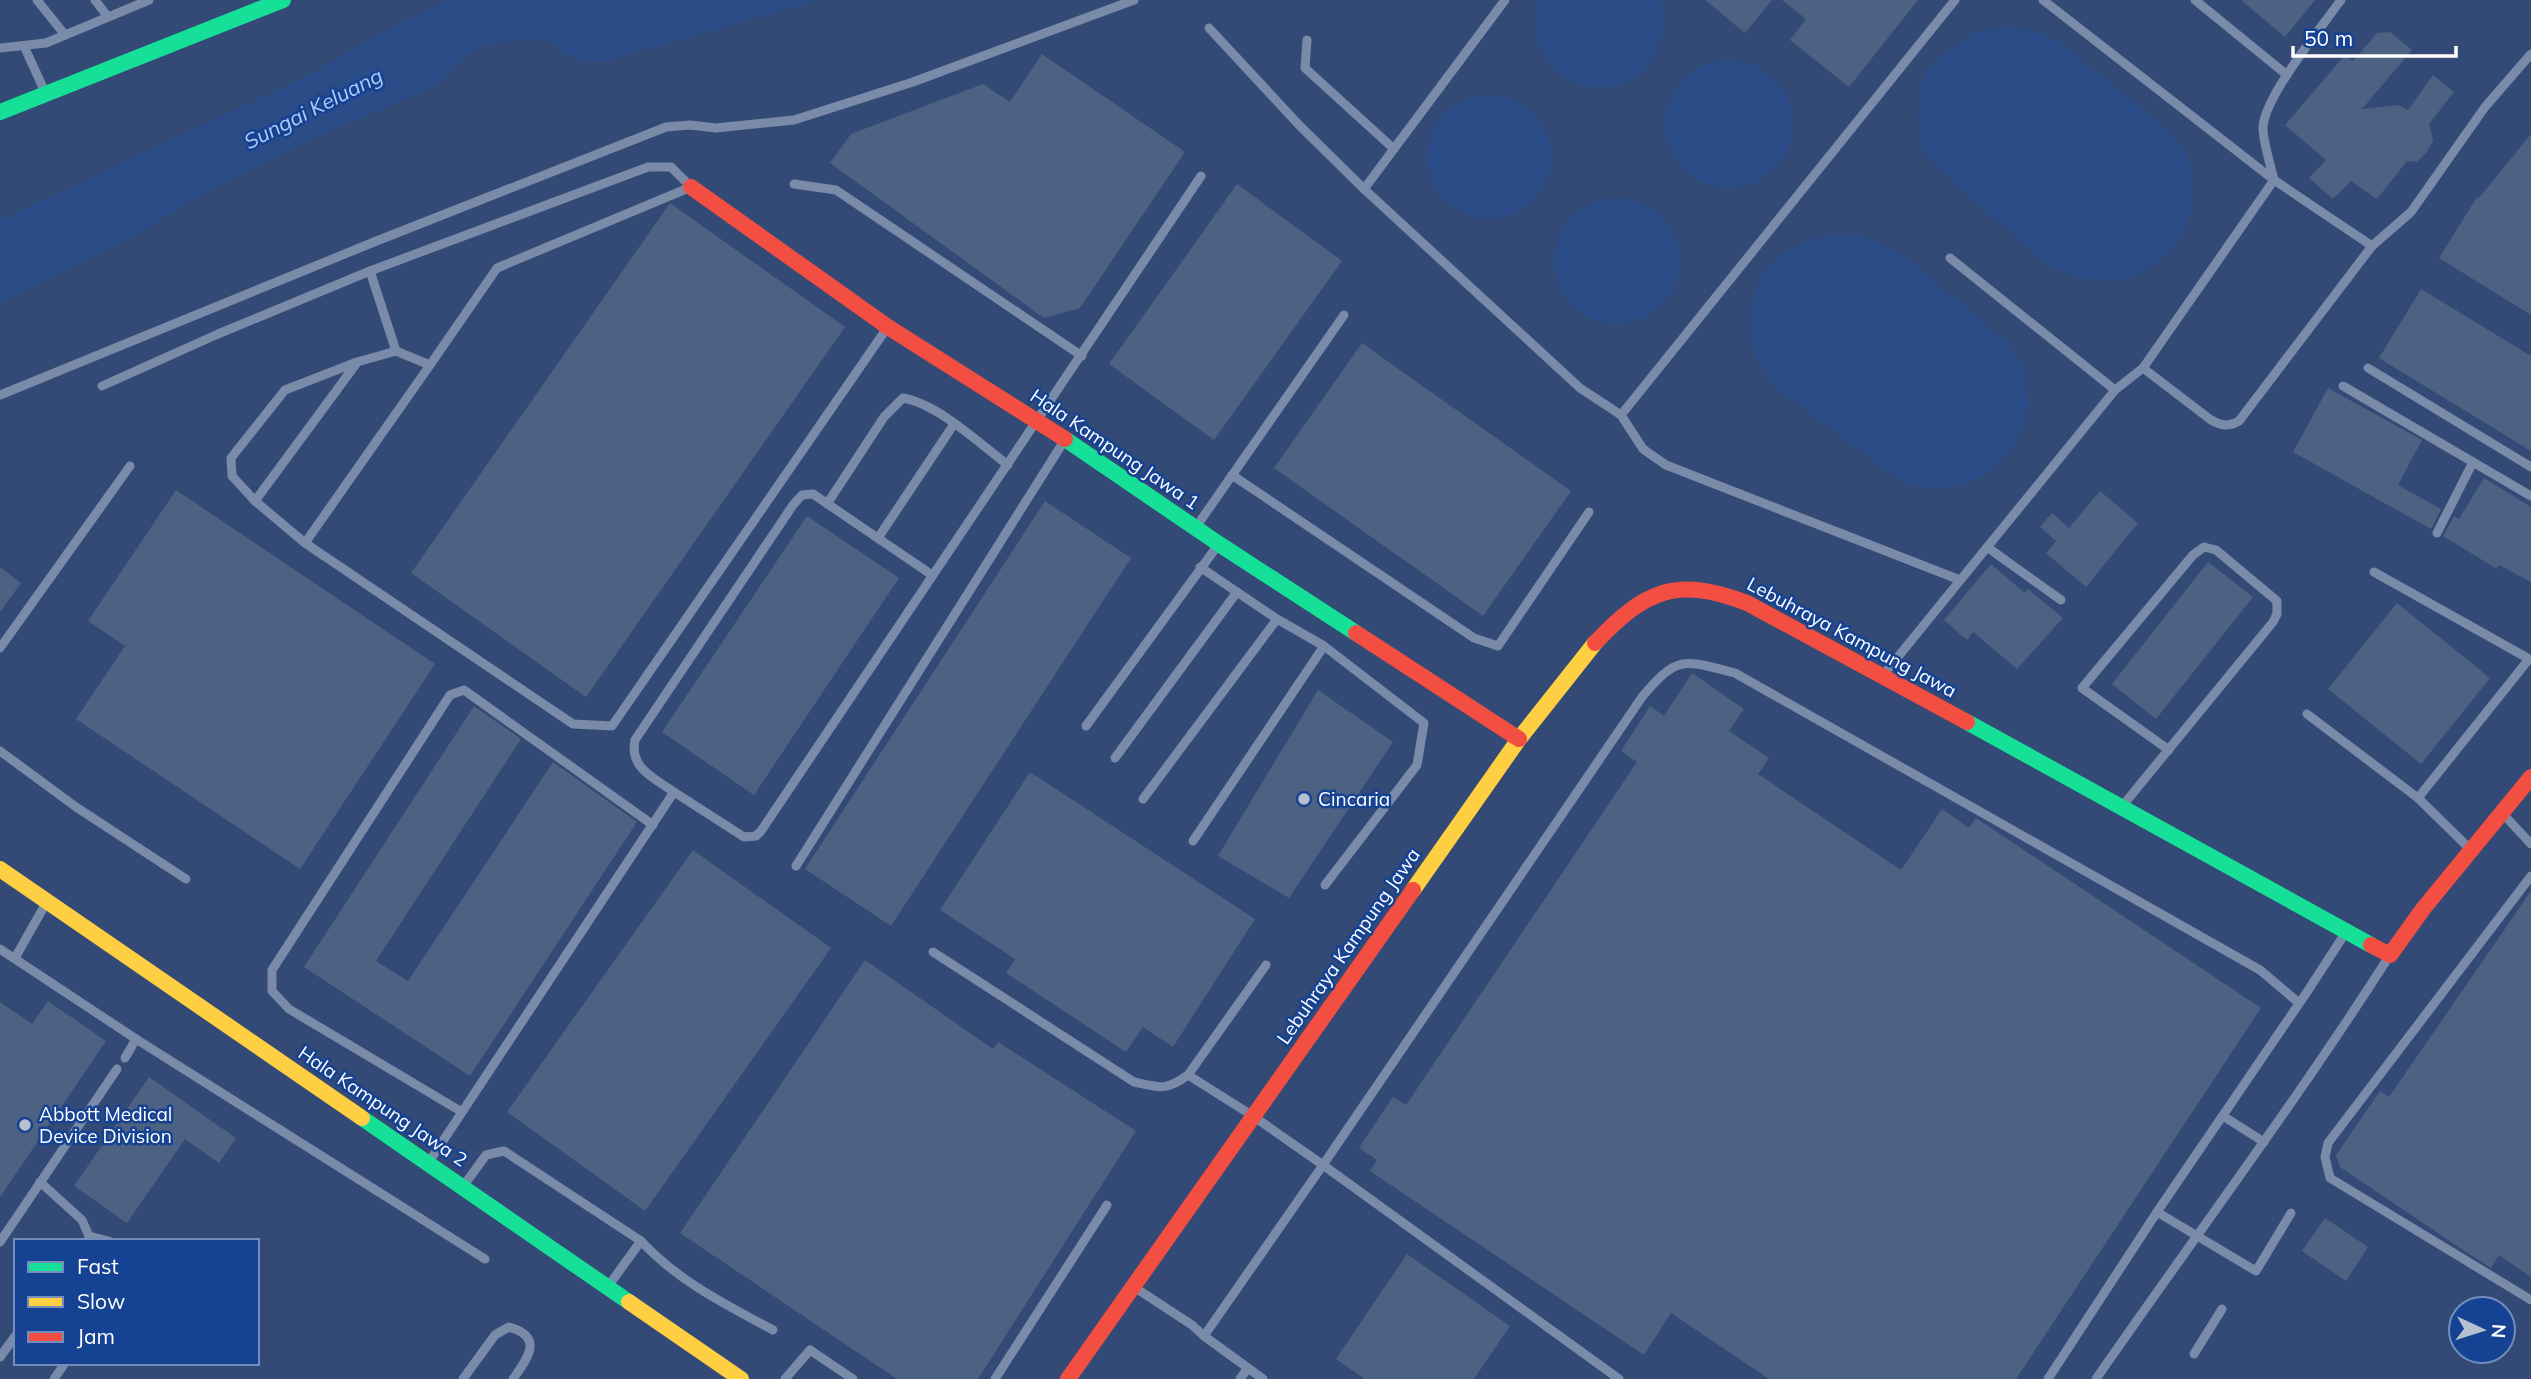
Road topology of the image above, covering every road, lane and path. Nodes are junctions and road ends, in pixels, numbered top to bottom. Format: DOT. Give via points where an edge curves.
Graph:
graph roads {
  1 [pos="37,0"];
  2 [pos="95,0"];
  3 [pos="149,0"];
  4 [pos="283,0"];
  5 [pos="1134,0"];
  6 [pos="1505,0"];
  7 [pos="1955,0"];
  8 [pos="2043,0"];
  9 [pos="2195,0"];
  10 [pos="2341,0"];
  11 [pos="108,17"];
  12 [pos="1209,28"];
  13 [pos="65,35"];
  14 [pos="1307,40"];
  15 [pos="24,46"];
  16 [pos="0,48"];
  17 [pos="2531,54"];
  18 [pos="2287,75"];
  19 [pos="46,94"];
  20 [pos="0,112"];
  21 [pos="1394,149"];
  22 [pos="1201,176"];
  23 [pos="2274,180"];
  24 [pos="794,184"];
  25 [pos="691,187"];
  26 [pos="1364,189"];
  27 [pos="2372,246"];
  28 [pos="1950,258"];
  29 [pos="370,271"];
  30 [pos="1344,315"];
  31 [pos="888,327"];
  32 [pos="396,351"];
  33 [pos="1082,356"];
  34 [pos="357,362"];
  35 [pos="430,365"];
  36 [pos="2143,368"];
  37 [pos="2368,368"];
  38 [pos="102,386"];
  39 [pos="2343,386"];
  40 [pos="2115,390"];
  41 [pos="0,395"];
  42 [pos="1621,415"];
  43 [pos="1038,421"];
  44 [pos="954,425"];
  45 [pos="1065,439"];
  46 [pos="2473,461"];
  47 [pos="1008,465"];
  48 [pos="130,466"];
  49 [pos="2531,467"];
  50 [pos="1232,475"];
  51 [pos="2531,496"];
  52 [pos="255,501"];
  53 [pos="827,504"];
  54 [pos="1589,512"];
  55 [pos="1195,528"];
  56 [pos="2437,533"];
  57 [pos="878,538"];
  58 [pos="305,543"];
  59 [pos="1219,544"];
  60 [pos="1987,547"];
  61 [pos="1200,567"];
  62 [pos="2374,572"];
  63 [pos="932,575"];
  64 [pos="1960,580"];
  65 [pos="1237,592"];
  66 [pos="2061,600"];
  67 [pos="1277,619"];
  68 [pos="1324,646"];
  69 [pos="0,648"];
  70 [pos="2530,659"];
  71 [pos="1882,676"];
  72 [pos="2307,714"];
  73 [pos="1086,726"];
  74 [pos="1519,739"];
  75 [pos="2169,750"];
  76 [pos="0,751"];
  77 [pos="1115,758"];
  78 [pos="2531,777"];
  79 [pos="674,792"];
  80 [pos="2418,798"];
  81 [pos="1143,799"];
  82 [pos="2123,806"];
  83 [pos="2503,814"];
  84 [pos="653,825"];
  85 [pos="1193,841"];
  86 [pos="2531,844"];
  87 [pos="2471,850"];
  88 [pos="796,866"];
  89 [pos="0,869"];
  90 [pos="2531,876"];
  91 [pos="186,879"];
  92 [pos="1325,884"];
  93 [pos="47,902"];
  94 [pos="2346,931"];
  95 [pos="0,949"];
  96 [pos="933,952"];
  97 [pos="2390,955"];
  98 [pos="15,958"];
  99 [pos="1266,965"];
  100 [pos="2300,1003"];
  101 [pos="135,1039"];
  102 [pos="125,1058"];
  103 [pos="117,1069"];
  104 [pos="1188,1075"];
  105 [pos="462,1112"];
  106 [pos="1253,1116"];
  107 [pos="2223,1116"];
  108 [pos="2264,1142"];
  109 [pos="429,1162"];
  110 [pos="1323,1165"];
  111 [pos="40,1182"];
  112 [pos="463,1186"];
  113 [pos="1107,1205"];
  114 [pos="2157,1212"];
  115 [pos="2291,1213"];
  116 [pos="2198,1237"];
  117 [pos="86,1238"];
  118 [pos="641,1241"];
  119 [pos="0,1242"];
  120 [pos="485,1259"];
  121 [pos="608,1286"];
  122 [pos="1133,1286"];
  123 [pos="2531,1300"];
  124 [pos="2222,1309"];
  125 [pos="773,1330"];
  126 [pos="1204,1336"];
  127 [pos="14,1338"];
  128 [pos="2194,1354"];
  129 [pos="0,1357"];
  130 [pos="1248,1368"];
  131 [pos="463,1379"];
  132 [pos="513,1379"];
  133 [pos="741,1379"];
  134 [pos="785,1379"];
  135 [pos="853,1379"];
  136 [pos="995,1379"];
  137 [pos="1068,1379"];
  138 [pos="1240,1379"];
  139 [pos="1263,1379"];
  140 [pos="1619,1379"];
  141 [pos="2048,1379"];
  142 [pos="2096,1379"];
  1 -- 13 [label="lane"];
  2 -- 11 [label="lane"];
  3 -- 11 [label="lane"];
  4 -- 19 [label="street"];
  5 -- 41 [label="lane" via="914,82 794,120 716,128 666,127"];
  6 -- 21 [label="lane"];
  7 -- 42 [label="lane"];
  8 -- 23 [label="lane"];
  9 -- 18 [label="lane"];
  10 -- 18 [label="lane"];
  11 -- 13 [label="lane"];
  12 -- 26 [label="lane"];
  13 -- 15 [label="lane"];
  14 -- 21 [label="lane" via="1305,68"];
  15 -- 16 [label="lane"];
  15 -- 19 [label="lane"];
  17 -- 27 [label="lane" via="2485,107 2411,212"];
  18 -- 23 [label="lane" via="2263,127"];
  19 -- 20 [label="street"];
  21 -- 26 [label="lane"];
  22 -- 33 [label="lane"];
  23 -- 27 [label="lane"];
  23 -- 36 [label="lane"];
  24 -- 33 [label="lane" via="836,190"];
  25 -- 29 [label="lane" via="671,167 648,167"];
  25 -- 31 [label="street, Hala Kampung Jawa 1"];
  25 -- 35 [label="lane" via="497,268"];
  26 -- 42 [label="lane" via="1580,388"];
  27 -- 36 [label="lane" via="2231,426 2211,421"];
  28 -- 40 [label="lane"];
  29 -- 32 [label="lane"];
  29 -- 38 [label="lane"];
  30 -- 50 [label="lane"];
  31 -- 43 [label="street, Hala Kampung Jawa 1"];
  31 -- 58 [label="lane" via="612,726 573,724"];
  32 -- 34 [label="lane"];
  32 -- 35 [label="lane"];
  33 -- 43 [label="lane"];
  34 -- 52 [label="lane"];
  34 -- 52 [label="lane" via="285,390 231,458 232,476"];
  35 -- 58 [label="lane"];
  36 -- 40 [label="lane"];
  37 -- 49 [label="lane"];
  39 -- 46 [label="lane"];
  40 -- 60 [label="lane"];
  42 -- 64 [label="lane" via="1643,449 1666,465"];
  43 -- 45 [label="street, Hala Kampung Jawa 1"];
  43 -- 47 [label="lane"];
  44 -- 47 [label="lane"];
  44 -- 53 [label="lane" via="917,401 903,398 884,417"];
  44 -- 57 [label="lane"];
  45 -- 55 [label="street, Hala Kampung Jawa 1"];
  45 -- 88 [label="lane"];
  46 -- 51 [label="lane"];
  46 -- 56 [label="lane"];
  47 -- 63 [label="lane"];
  48 -- 69 [label="lane"];
  50 -- 54 [label="lane" via="1474,638 1498,646"];
  50 -- 55 [label="lane"];
  52 -- 58 [label="lane"];
  53 -- 57 [label="lane"];
  53 -- 79 [label="lane" via="813,494 802,495 793,505 635,740 634,759"];
  55 -- 59 [label="street, Hala Kampung Jawa 1"];
  57 -- 63 [label="lane"];
  59 -- 61 [label="lane"];
  59 -- 74 [label="street, Hala Kampung Jawa 1"];
  60 -- 64 [label="lane"];
  60 -- 66 [label="lane"];
  61 -- 65 [label="lane"];
  61 -- 73 [label="lane"];
  62 -- 70 [label="lane"];
  63 -- 79 [label="lane" via="756,836 744,837"];
  64 -- 71 [label="lane"];
  65 -- 67 [label="lane"];
  65 -- 77 [label="lane"];
  67 -- 68 [label="lane"];
  67 -- 81 [label="lane"];
  68 -- 85 [label="lane"];
  68 -- 92 [label="lane" via="1424,723 1417,765"];
  70 -- 80 [label="lane"];
  71 -- 74 [label="street, Lebuhraya Kampung Jawa" via="1747,603 1719,592 1673,589 1644,600 1593,642"];
  71 -- 82 [label="street, Lebuhraya Kampung Jawa"];
  72 -- 80 [label="lane"];
  74 -- 106 [label="street, Lebuhraya Kampung Jawa"];
  75 -- 75 [label="lane" via="2277,614 2277,601 2216,550 2204,547 2082,688"];
  75 -- 82 [label="lane"];
  76 -- 91 [label="lane"];
  78 -- 83 [label="street"];
  79 -- 84 [label="lane"];
  80 -- 87 [label="lane"];
  82 -- 94 [label="street, Lebuhraya Kampung Jawa"];
  83 -- 86 [label="lane"];
  83 -- 87 [label="street"];
  84 -- 105 [label="lane"];
  84 -- 105 [label="lane" via="464,690 450,695 272,970 272,991 289,1009"];
  87 -- 97 [label="street"];
  89 -- 93 [label="street, Hala Kampung Jawa 2"];
  90 -- 123 [label="lane" via="2328,1143 2325,1157 2330,1178"];
  93 -- 98 [label="lane"];
  93 -- 109 [label="street, Hala Kampung Jawa 2"];
  94 -- 97 [label="street, Lebuhraya Kampung Jawa"];
  94 -- 100 [label="lane"];
  95 -- 98 [label="lane"];
  96 -- 104 [label="lane" via="1134,1082 1172,1087"];
  97 -- 108 [label="lane"];
  98 -- 101 [label="lane"];
  99 -- 104 [label="lane"];
  100 -- 107 [label="lane"];
  100 -- 110 [label="lane" via="2260,970 1735,673 1699,664 1675,665 1642,697"];
  101 -- 102 [label="lane"];
  101 -- 120 [label="lane"];
  103 -- 111 [label="lane"];
  104 -- 106 [label="lane"];
  105 -- 109 [label="lane"];
  106 -- 110 [label="lane"];
  106 -- 122 [label="street, Lebuhraya Kampung Jawa"];
  107 -- 108 [label="lane"];
  107 -- 114 [label="lane"];
  108 -- 116 [label="lane"];
  109 -- 112 [label="street, Hala Kampung Jawa 2"];
  110 -- 126 [label="lane"];
  110 -- 140 [label="lane"];
  111 -- 117 [label="lane" via="82,1220"];
  111 -- 119 [label="lane"];
  112 -- 118 [label="lane" via="486,1155 503,1151"];
  112 -- 121 [label="street, Hala Kampung Jawa 2"];
  113 -- 136 [label="lane"];
  114 -- 116 [label="lane"];
  114 -- 141 [label="lane"];
  115 -- 116 [label="lane" via="2256,1271"];
  116 -- 142 [label="lane"];
  118 -- 121 [label="lane"];
  118 -- 125 [label="lane" via="701,1292"];
  121 -- 133 [label="street, Hala Kampung Jawa 2"];
  122 -- 126 [label="lane"];
  122 -- 137 [label="street, Lebuhraya Kampung Jawa"];
  124 -- 128 [label="lane"];
  126 -- 130 [label="lane"];
  127 -- 129 [label="lane"];
  130 -- 138 [label="lane"];
  130 -- 139 [label="lane"];
  131 -- 132 [label="lane" via="495,1335 509,1327 530,1344 528,1357"];
  134 -- 135 [label="lane" via="810,1350"];
}
